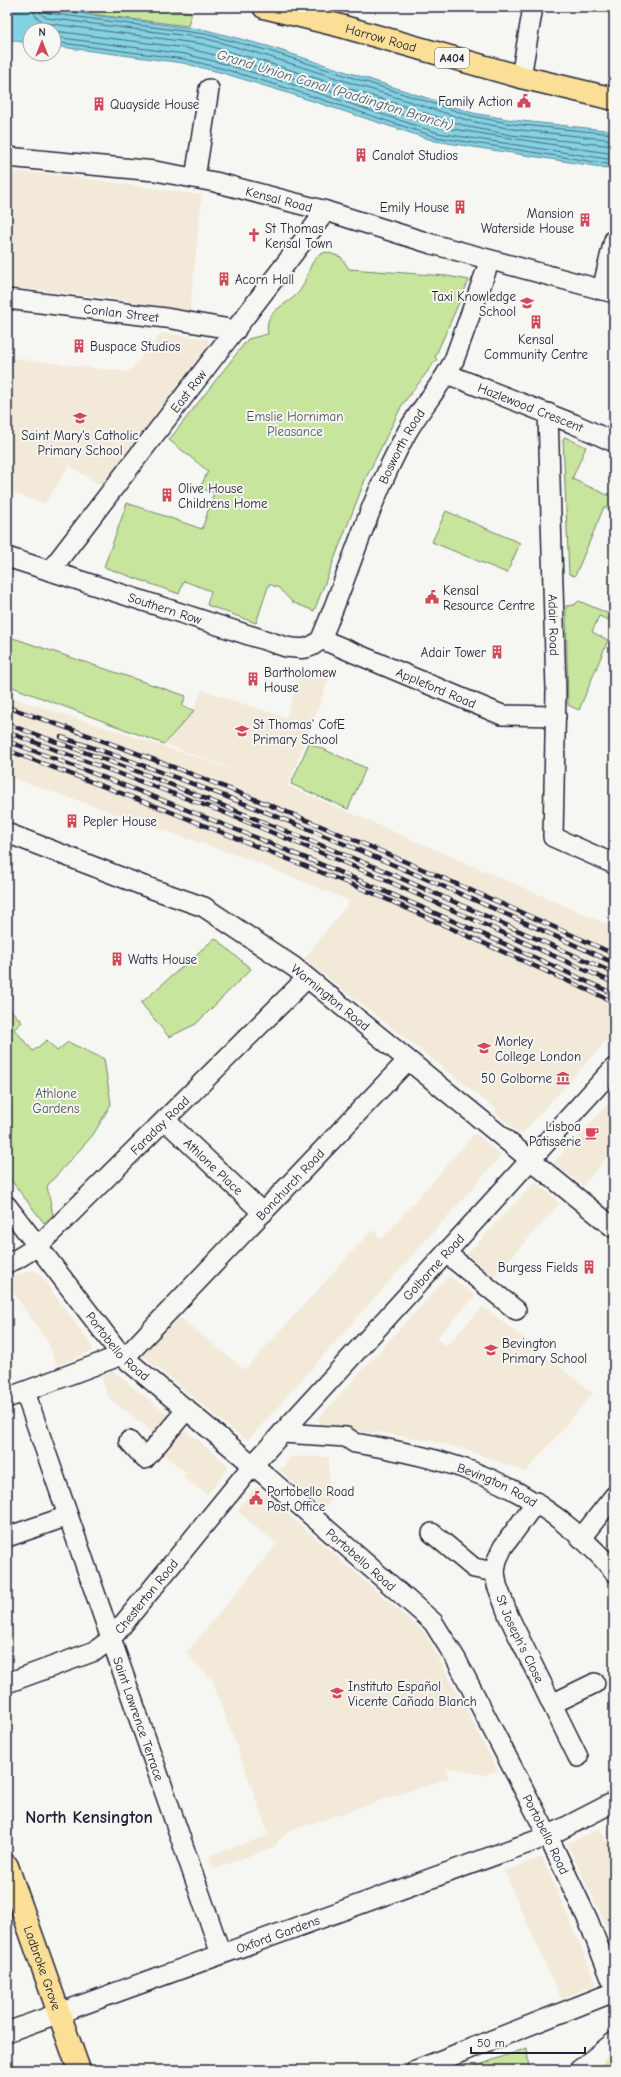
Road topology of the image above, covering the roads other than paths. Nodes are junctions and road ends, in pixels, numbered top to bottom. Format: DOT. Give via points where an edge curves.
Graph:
graph roads {
  1 [pos="264,7"];
  2 [pos="533,7"];
  3 [pos="521,77"];
  4 [pos="210,89"];
  5 [pos="614,98"];
  6 [pos="7,157"];
  7 [pos="195,178"];
  8 [pos="326,211"];
  9 [pos="614,240"];
  10 [pos="490,260"];
  11 [pos="608,291"];
  12 [pos="7,299"];
  13 [pos="236,330"];
  14 [pos="447,374"];
  15 [pos="548,413"];
  16 [pos="614,442"];
  17 [pos="7,557"];
  18 [pos="50,571"];
  19 [pos="321,639"];
  20 [pos="556,716"];
  21 [pos="7,832"];
  22 [pos="614,864"];
  23 [pos="306,979"];
  24 [pos="408,1061"];
  25 [pos="614,1068"];
  26 [pos="165,1120"];
  27 [pos="530,1160"];
  28 [pos="7,1206"];
  29 [pos="263,1214"];
  30 [pos="614,1228"];
  31 [pos="38,1246"];
  32 [pos="446,1253"];
  33 [pos="7,1263"];
  34 [pos="516,1310"];
  35 [pos="122,1356"];
  36 [pos="25,1392"];
  37 [pos="7,1398"];
  38 [pos="187,1409"];
  39 [pos="278,1438"];
  40 [pos="129,1441"];
  41 [pos="252,1466"];
  42 [pos="614,1496"];
  43 [pos="536,1502"];
  44 [pos="68,1516"];
  45 [pos="432,1533"];
  46 [pos="7,1537"];
  47 [pos="581,1538"];
  48 [pos="495,1572"];
  49 [pos="614,1572"];
  50 [pos="111,1639"];
  51 [pos="7,1683"];
  52 [pos="596,1683"];
  53 [pos="552,1704"];
  54 [pos="578,1757"];
  55 [pos="614,1802"];
  56 [pos="548,1836"];
  57 [pos="7,1866"];
  58 [pos="221,1954"];
  59 [pos="614,1986"];
  60 [pos="614,1992"];
  61 [pos="59,2013"];
  62 [pos="7,2032"];
  63 [pos="614,2042"];
  64 [pos="614,2067"];
  65 [pos="78,2070"];
  66 [pos="416,2070"];
  67 [pos="579,2070"];
  68 [pos="611,2070"];
  1 -- 3 [label="main road, Harrow Road / A404"];
  2 -- 3 [label="street"];
  3 -- 5 [label="main road, Harrow Road / A404"];
  4 -- 7 [label="street"];
  6 -- 7 [label="street, Kensal Road" via="155,171"];
  7 -- 8 [label="street, Kensal Road"];
  8 -- 10 [label="street, Kensal Road"];
  8 -- 13 [label="street, East Row"];
  9 -- 11 [label="street"];
  10 -- 11 [label="street, Kensal Road"];
  10 -- 14 [label="street, Bosworth Road"];
  12 -- 13 [label="street, Conlan Street" via="166,318"];
  13 -- 18 [label="street, East Row"];
  14 -- 15 [label="street, Hazlewood Crescent"];
  14 -- 19 [label="street, Bosworth Road" via="406,434 384,478"];
  15 -- 16 [label="street, Hazlewood Crescent"];
  15 -- 20 [label="street, Adair Road"];
  17 -- 18 [label="street, Southern Row"];
  18 -- 19 [label="street, Southern Row" via="286,647 301,649 314,646"];
  19 -- 20 [label="street, Appleford Road" via="502,715"];
  20 -- 22 [label="street, Adair Road" via="553,836"];
  21 -- 23 [label="street, Wornington Road" via="204,907 294,967"];
  23 -- 24 [label="street, Wornington Road"];
  23 -- 26 [label="street, Faraday Road"];
  24 -- 27 [label="street, Wornington Road"];
  24 -- 29 [label="street, Bonchurch Road"];
  25 -- 27 [label="street, Golborne Road"];
  26 -- 29 [label="street, Athlone Place"];
  26 -- 31 [label="street, Faraday Road"];
  27 -- 30 [label="street, Wornington Road"];
  27 -- 32 [label="street, Golborne Road"];
  28 -- 31 [label="street, Portobello Road"];
  29 -- 35 [label="street, Bonchurch Road" via="130,1352"];
  31 -- 33 [label="street, Faraday Road"];
  31 -- 35 [label="street, Portobello Road"];
  32 -- 34 [label="street"];
  32 -- 39 [label="street, Golborne Road"];
  35 -- 36 [label="street"];
  35 -- 38 [label="street, Portobello Road"];
  36 -- 37 [label="street"];
  36 -- 44 [label="street, Saint Lawrence Terrace"];
  38 -- 40 [label="street" via="145,1459"];
  38 -- 41 [label="street, Portobello Road"];
  39 -- 41 [label="street, Golborne Road"];
  39 -- 43 [label="street, Bevington Road" via="346,1437 355,1443 427,1457 500,1481"];
  41 -- 50 [label="street, Chesterton Road"];
  41 -- 56 [label="street, Portobello Road" via="433,1622 456,1659"];
  42 -- 47 [label="street"];
  43 -- 47 [label="street, Bevington Road"];
  43 -- 48 [label="street, St Joseph's Close" via="503,1547"];
  44 -- 46 [label="street"];
  44 -- 50 [label="street, Saint Lawrence Terrace"];
  45 -- 48 [label="street" via="474,1568"];
  47 -- 49 [label="street, Bevington Road"];
  48 -- 53 [label="street, St Joseph's Close" via="509,1617"];
  50 -- 51 [label="street, Chesterton Road" via="95,1651"];
  50 -- 58 [label="street, Saint Lawrence Terrace"];
  52 -- 53 [label="street"];
  53 -- 54 [label="street, St Joseph's Close"];
  55 -- 56 [label="street, Oxford Gardens"];
  56 -- 58 [label="street, Oxford Gardens"];
  56 -- 59 [label="street, Portobello Road" via="588,1920"];
  57 -- 61 [label="main road, Ladbroke Grove"];
  58 -- 61 [label="street, Oxford Gardens"];
  60 -- 66 [label="street"];
  61 -- 62 [label="street, Oxford Gardens"];
  61 -- 65 [label="main road, Ladbroke Grove"];
  63 -- 67 [label="street"];
  64 -- 68 [label="main road"];
}
